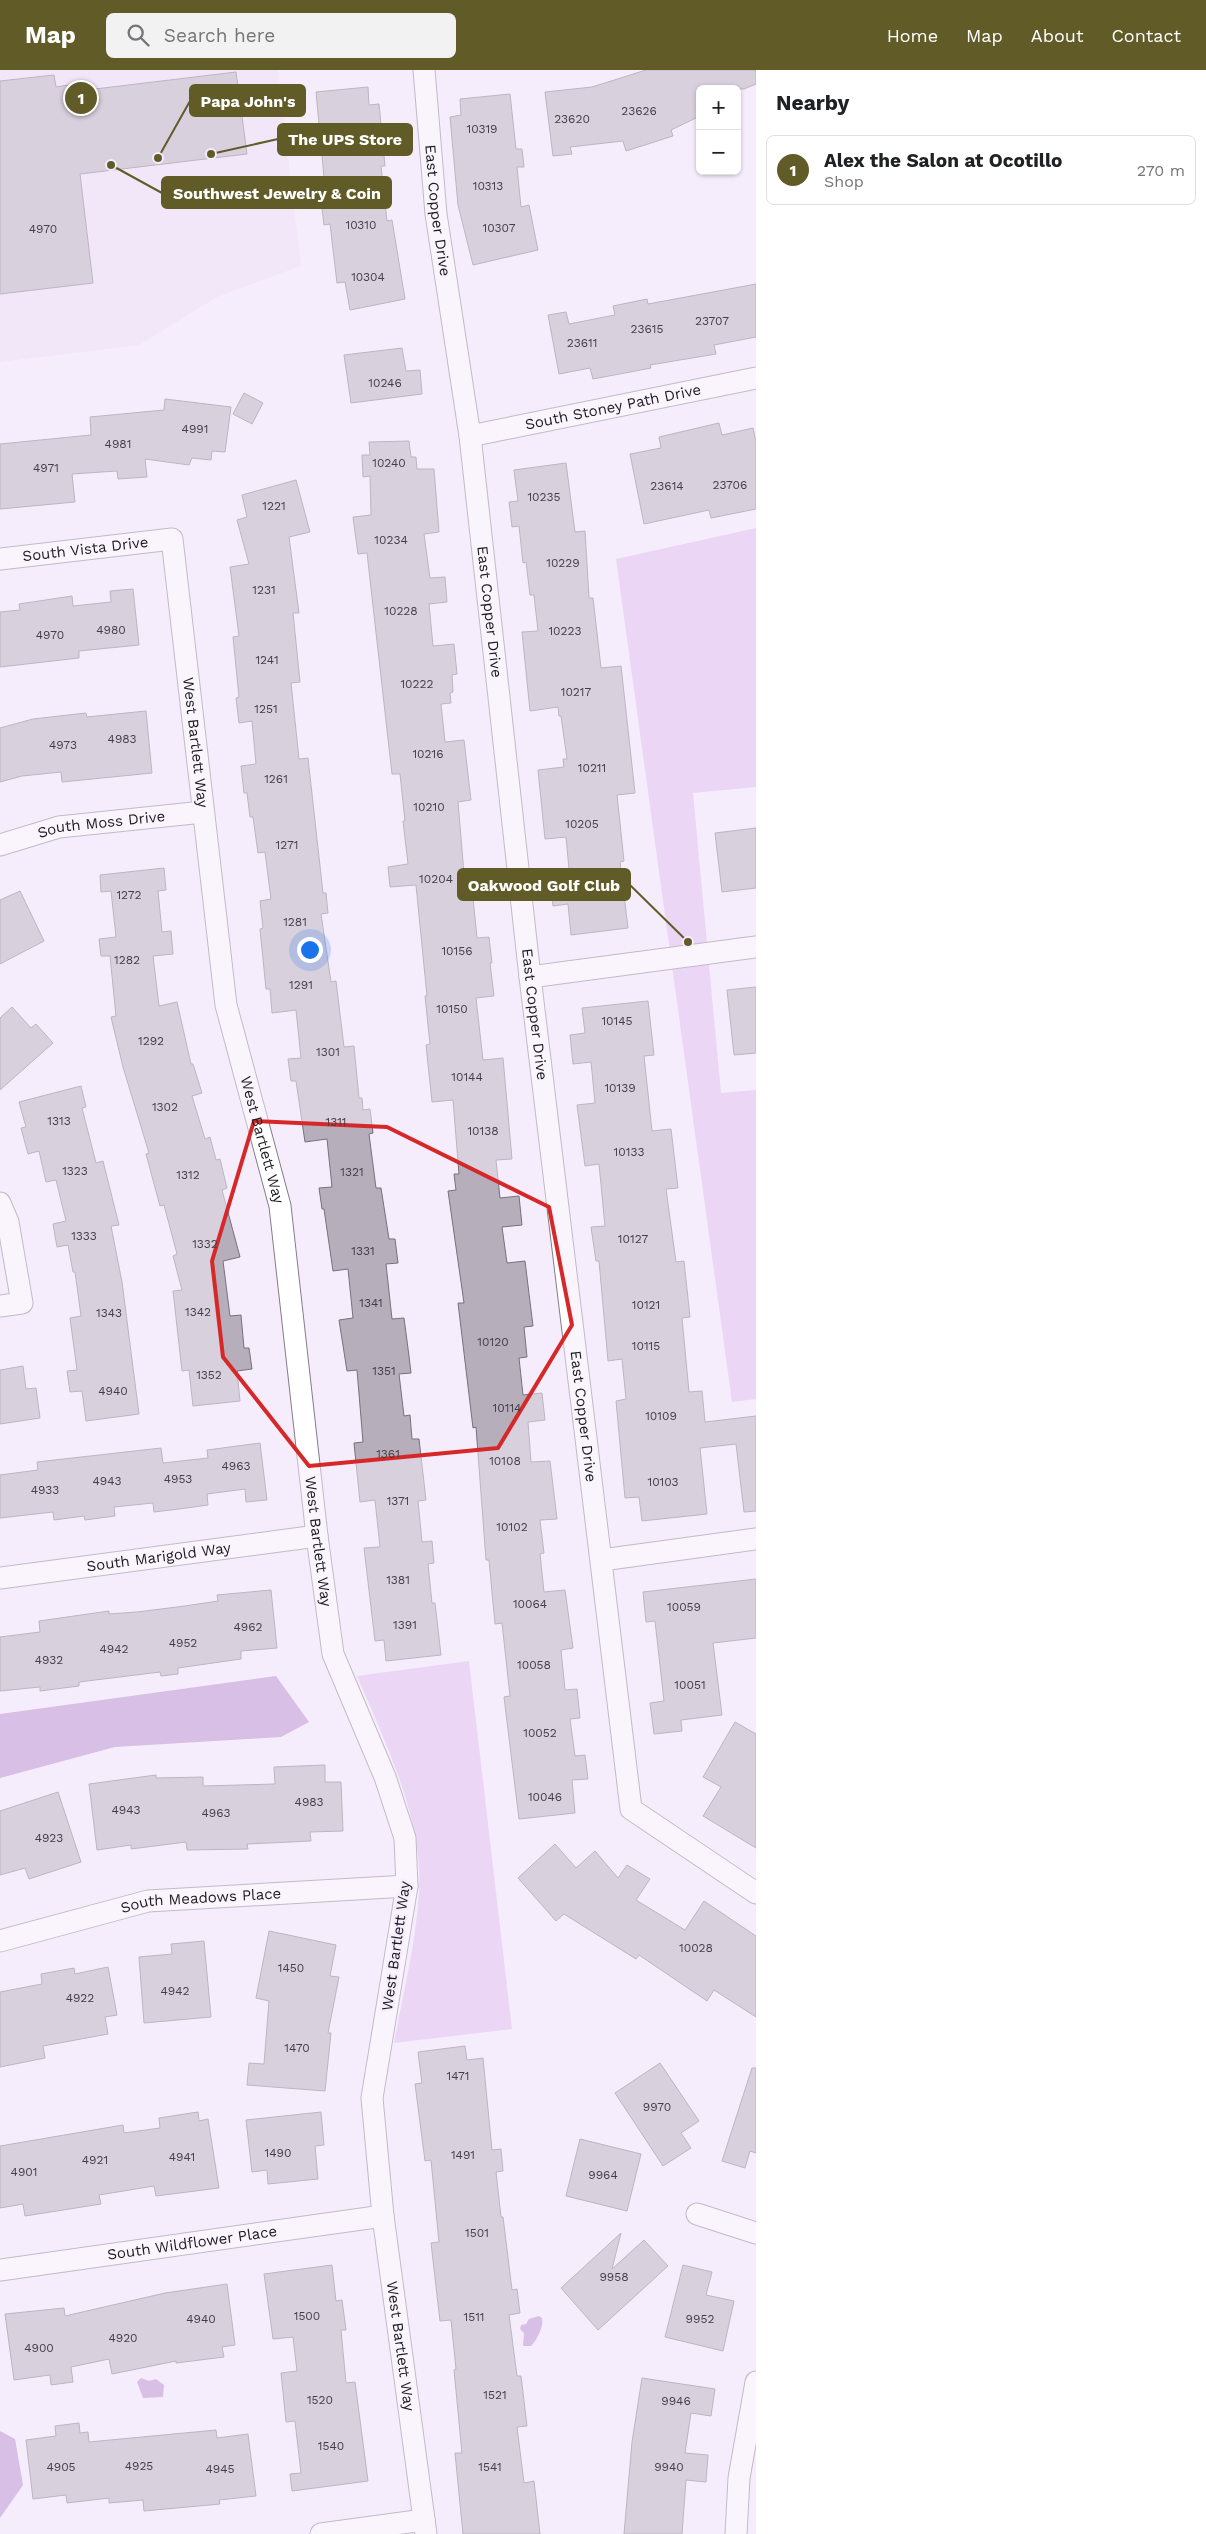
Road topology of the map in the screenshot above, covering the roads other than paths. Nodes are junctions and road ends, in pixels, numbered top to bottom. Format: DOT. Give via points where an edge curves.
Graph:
graph roads {
  1 [pos="424,70"];
  2 [pos="756,378"];
  3 [pos="470,436"];
  4 [pos="172,540"];
  5 [pos="0,559"];
  6 [pos="203,812"];
  7 [pos="0,845"];
  8 [pos="756,947"];
  9 [pos="530,977"];
  10 [pos="0,1203"];
  11 [pos="0,1306"];
  12 [pos="317,1536"];
  13 [pos="756,1539"];
  14 [pos="602,1560"];
  15 [pos="0,1578"];
  16 [pos="407,1886"];
  17 [pos="756,1893"];
  18 [pos="0,1941"];
  19 [pos="697,2214"];
  20 [pos="384,2216"];
  21 [pos="756,2233"];
  22 [pos="0,2270"];
  23 [pos="756,2382"];
  24 [pos="425,2527"];
  25 [pos="321,2534"];
  26 [pos="736,2534"];
  1 -- 3 [label="street, East Copper Drive" via="436,214"];
  2 -- 3 [label="street, South Stoney Path Drive"];
  3 -- 9 [label="street, East Copper Drive"];
  4 -- 5 [label="street, South Vista Drive"];
  4 -- 6 [label="street, West Bartlett Way"];
  6 -- 7 [label="street, South Moss Drive" via="60,827"];
  6 -- 12 [label="street, West Bartlett Way" via="226,1005 280,1206"];
  8 -- 9 [label="street"];
  9 -- 14 [label="street, East Copper Drive"];
  10 -- 11 [label="street" via="8,1222 22,1303"];
  12 -- 15 [label="street, South Marigold Way"];
  12 -- 16 [label="street, West Bartlett Way" via="333,1654 385,1777 405,1838"];
  13 -- 14 [label="street"];
  14 -- 17 [label="street, East Copper Drive" via="631,1809"];
  16 -- 18 [label="street, South Meadows Place" via="148,1901"];
  16 -- 20 [label="street, West Bartlett Way" via="372,2098"];
  19 -- 21 [label="street"];
  20 -- 22 [label="street, South Wildflower Place"];
  20 -- 24 [label="street, West Bartlett Way"];
  23 -- 26 [label="street" via="739,2478"];
  24 -- 25 [label="street"];
}
